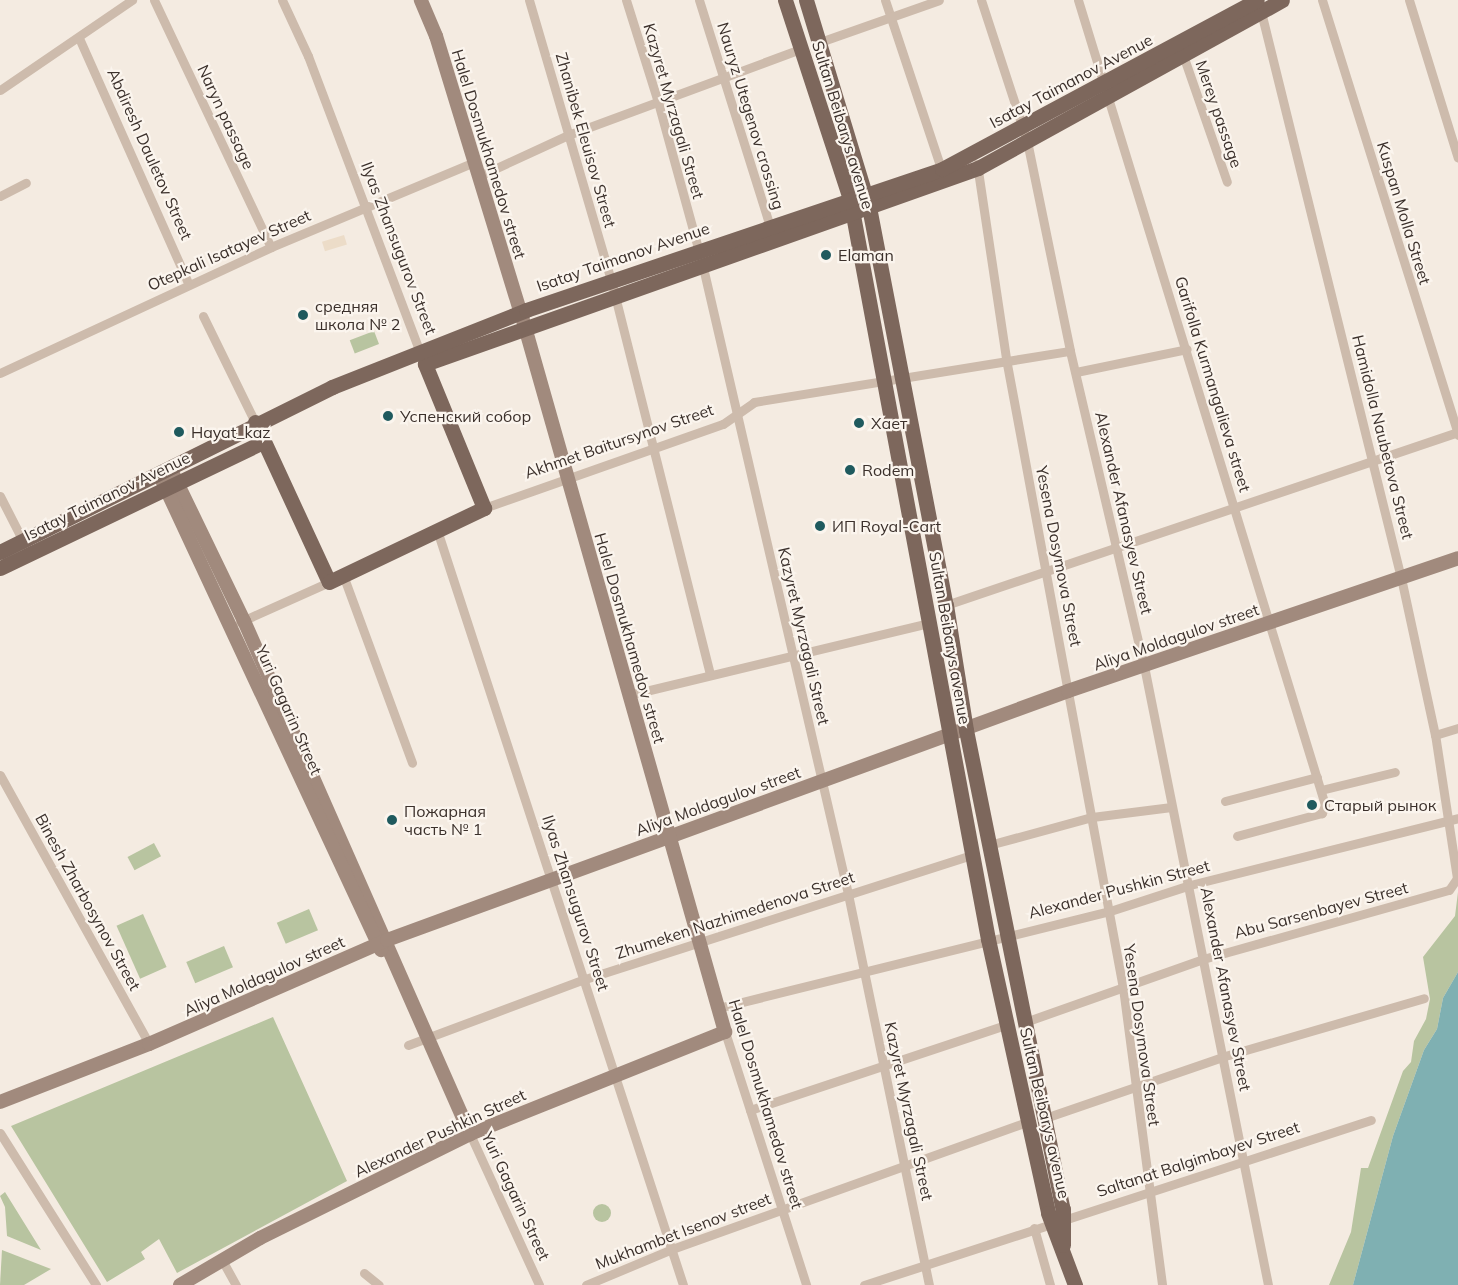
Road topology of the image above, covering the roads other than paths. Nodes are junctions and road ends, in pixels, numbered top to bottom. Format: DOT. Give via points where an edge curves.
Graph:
graph roads {
  1 [pos="132,0"];
  2 [pos="154,0"];
  3 [pos="282,0"];
  4 [pos="421,0"];
  5 [pos="529,0"];
  6 [pos="626,0"];
  7 [pos="699,0"];
  8 [pos="785,0"];
  9 [pos="806,0"];
  10 [pos="885,0"];
  11 [pos="939,0"];
  12 [pos="981,0"];
  13 [pos="1078,0"];
  14 [pos="1282,0"];
  15 [pos="1322,0"];
  16 [pos="1409,0"];
  17 [pos="1259,6"];
  18 [pos="891,16"];
  19 [pos="79,38"];
  20 [pos="820,42"];
  21 [pos="800,49"];
  22 [pos="1184,55"];
  23 [pos="723,78"];
  24 [pos="1107,89"];
  25 [pos="0,90"];
  26 [pos="658,102"];
  27 [pos="568,135"];
  28 [pos="1025,135"];
  29 [pos="1458,158"];
  30 [pos="976,160"];
  31 [pos="474,162"];
  32 [pos="944,175"];
  33 [pos="477,177"];
  34 [pos="1227,182"];
  35 [pos="26,183"];
  36 [pos="0,196"];
  37 [pos="868,201"];
  38 [pos="364,206"];
  39 [pos="851,206"];
  40 [pos="772,233"];
  41 [pos="271,247"];
  42 [pos="700,257"];
  43 [pos="189,285"];
  44 [pos="612,287"];
  45 [pos="203,316"];
  46 [pos="522,320"];
  47 [pos="1187,349"];
  48 [pos="1070,351"];
  49 [pos="422,358"];
  50 [pos="1007,364"];
  51 [pos="1076,372"];
  52 [pos="0,373"];
  53 [pos="903,380"];
  54 [pos="886,382"];
  55 [pos="736,412"];
  56 [pos="255,422"];
  57 [pos="1458,433"];
  58 [pos="263,442"];
  59 [pos="654,446"];
  60 [pos="1374,459"];
  61 [pos="567,477"];
  62 [pos="168,479"];
  63 [pos="925,495"];
  64 [pos="0,496"];
  65 [pos="907,498"];
  66 [pos="1234,506"];
  67 [pos="484,508"];
  68 [pos="437,530"];
  69 [pos="1117,546"];
  70 [pos="27,547"];
  71 [pos="0,552"];
  72 [pos="1458,558"];
  73 [pos="0,568"];
  74 [pos="1046,571"];
  75 [pos="336,578"];
  76 [pos="1401,578"];
  77 [pos="946,605"];
  78 [pos="238,623"];
  79 [pos="929,623"];
  80 [pos="1270,623"];
  81 [pos="794,655"];
  82 [pos="1144,666"];
  83 [pos="710,673"];
  84 [pos="1068,691"];
  85 [pos="629,695"];
  86 [pos="1458,728"];
  87 [pos="966,730"];
  88 [pos="1436,735"];
  89 [pos="948,736"];
  90 [pos="412,763"];
  91 [pos="1395,772"];
  92 [pos="0,775"];
  93 [pos="1317,777"];
  94 [pos="821,782"];
  95 [pos="1321,790"];
  96 [pos="1225,801"];
  97 [pos="1171,807"];
  98 [pos="1092,817"];
  99 [pos="1453,819"];
  100 [pos="670,835"];
  101 [pos="1237,836"];
  102 [pos="989,845"];
  103 [pos="972,855"];
  104 [pos="550,879"];
  105 [pos="1190,885"];
  106 [pos="1454,885"];
  107 [pos="848,894"];
  108 [pos="1107,912"];
  109 [pos="1009,936"];
  110 [pos="988,939"];
  111 [pos="381,942"];
  112 [pos="699,942"];
  113 [pos="1203,958"];
  114 [pos="865,970"];
  115 [pos="582,980"];
  116 [pos="1123,988"];
  117 [pos="1424,998"];
  118 [pos="718,1008"];
  119 [pos="1025,1022"];
  120 [pos="1006,1025"];
  121 [pos="725,1032"];
  122 [pos="428,1039"];
  123 [pos="149,1044"];
  124 [pos="408,1045"];
  125 [pos="1225,1056"];
  126 [pos="885,1066"];
  127 [pos="612,1075"];
  128 [pos="1137,1089"];
  129 [pos="0,1102"];
  130 [pos="750,1110"];
  131 [pos="1045,1118"];
  132 [pos="1371,1120"];
  133 [pos="1027,1122"];
  134 [pos="0,1133"];
  135 [pos="470,1134"];
  136 [pos="1245,1160"];
  137 [pos="905,1166"];
  138 [pos="1148,1192"];
  139 [pos="781,1209"];
  140 [pos="1057,1220"];
  141 [pos="1034,1228"];
  142 [pos="672,1249"];
  143 [pos="222,1260"];
  144 [pos="926,1266"];
  145 [pos="364,1274"];
  146 [pos="96,1285"];
  147 [pos="180,1285"];
  148 [pos="236,1285"];
  149 [pos="379,1285"];
  150 [pos="539,1285"];
  151 [pos="586,1285"];
  152 [pos="683,1285"];
  153 [pos="807,1285"];
  154 [pos="864,1285"];
  155 [pos="929,1285"];
  156 [pos="1050,1285"];
  157 [pos="1075,1285"];
  158 [pos="1162,1285"];
  159 [pos="1268,1285"];
  1 -- 19 [label="street"];
  2 -- 41 [label="street, Naryn passage"];
  3 -- 38 [label="street, Ilyas Zhansugurov Street" via="308,56"];
  4 -- 31 [label="street, Halel Dosmukhamedov street" via="436,36"];
  5 -- 27 [label="street, Zhanibek Eleuisov Street"];
  6 -- 26 [label="street, Kazyret Myrzagali Street"];
  7 -- 23 [label="street, Nauryz Utegenov crossing"];
  8 -- 21 [label="main road, Sultan Beibarys avenue"];
  9 -- 20 [label="main road, Sultan Beibarys avenue"];
  10 -- 18 [label="street"];
  11 -- 18 [label="street"];
  12 -- 28 [label="street, Alexander Afanasyev Street"];
  13 -- 24 [label="street, Garifolla Kurmangalieva street"];
  14 -- 17 [label="main road, Isatay Taimanov Avenue"];
  15 -- 57 [label="street, Kuspan Molla Street"];
  16 -- 29 [label="street"];
  17 -- 22 [label="main road, Isatay Taimanov Avenue"];
  17 -- 24 [label="main road, Isatay Taimanov Avenue"];
  17 -- 60 [label="street, Hamidolla Naubetova Street"];
  18 -- 20 [label="street"];
  18 -- 32 [label="street"];
  19 -- 25 [label="street"];
  19 -- 43 [label="street, Abdiresh Dauletov Street"];
  20 -- 37 [label="main road, Sultan Beibarys avenue"];
  21 -- 23 [label="street"];
  21 -- 39 [label="main road, Sultan Beibarys avenue"];
  22 -- 24 [label="main road, Isatay Taimanov Avenue"];
  22 -- 34 [label="street, Merey passage"];
  23 -- 26 [label="street"];
  23 -- 40 [label="street, Nauryz Utegenov crossing"];
  24 -- 28 [label="main road, Isatay Taimanov Avenue"];
  24 -- 47 [label="street, Garifolla Kurmangalieva street"];
  26 -- 27 [label="street"];
  26 -- 42 [label="street, Kazyret Myrzagali Street"];
  27 -- 33 [label="street"];
  27 -- 44 [label="street, Zhanibek Eleuisov Street"];
  28 -- 30 [label="main road, Isatay Taimanov Avenue"];
  28 -- 48 [label="street, Alexander Afanasyev Street"];
  30 -- 32 [label="main road, Isatay Taimanov Avenue"];
  30 -- 50 [label="street, Yesena Dosymova Street"];
  31 -- 33 [label="street, Halel Dosmukhamedov street"];
  31 -- 38 [label="street, Otepkali Isatayev Street"];
  32 -- 37 [label="main road, Isatay Taimanov Avenue"];
  33 -- 46 [label="street, Halel Dosmukhamedov street"];
  35 -- 36 [label="street"];
  37 -- 39 [label="main road, Isatay Taimanov Avenue"];
  37 -- 53 [label="main road, Sultan Beibarys avenue"];
  38 -- 41 [label="street, Otepkali Isatayev Street"];
  38 -- 49 [label="street, Ilyas Zhansugurov Street"];
  39 -- 40 [label="main road, Isatay Taimanov Avenue"];
  39 -- 54 [label="main road, Sultan Beibarys avenue"];
  40 -- 42 [label="main road, Isatay Taimanov Avenue"];
  41 -- 43 [label="street, Otepkali Isatayev Street"];
  42 -- 44 [label="main road, Isatay Taimanov Avenue"];
  42 -- 55 [label="street, Kazyret Myrzagali Street"];
  43 -- 52 [label="street, Otepkali Isatayev Street"];
  44 -- 46 [label="main road, Isatay Taimanov Avenue"];
  44 -- 59 [label="street, Zhanibek Eleuisov Street"];
  45 -- 56 [label="street"];
  46 -- 49 [label="main road, Isatay Taimanov Avenue"];
  46 -- 61 [label="street, Halel Dosmukhamedov street"];
  47 -- 51 [label="street"];
  47 -- 66 [label="street, Garifolla Kurmangalieva street"];
  48 -- 50 [label="street, Akhmet Baitursynov Street"];
  48 -- 51 [label="street, Alexander Afanasyev Street"];
  49 -- 56 [label="main road, Isatay Taimanov Avenue"];
  49 -- 67 [label="main road, Ilyas Zhansugurov Street"];
  50 -- 53 [label="street, Akhmet Baitursynov Street"];
  50 -- 74 [label="street, Yesena Dosymova Street"];
  51 -- 69 [label="street, Alexander Afanasyev Street"];
  53 -- 54 [label="street, Akhmet Baitursynov Street"];
  53 -- 63 [label="main road, Sultan Beibarys avenue"];
  54 -- 55 [label="street, Akhmet Baitursynov Street" via="754,402"];
  54 -- 65 [label="main road, Sultan Beibarys avenue"];
  55 -- 59 [label="street, Akhmet Baitursynov Street" via="723,424"];
  55 -- 81 [label="street, Kazyret Myrzagali Street"];
  56 -- 58 [label="main road"];
  56 -- 62 [label="main road, Isatay Taimanov Avenue"];
  57 -- 60 [label="street"];
  58 -- 62 [label="main road, Isatay Taimanov Avenue"];
  58 -- 75 [label="main road"];
  59 -- 61 [label="street, Akhmet Baitursynov Street"];
  59 -- 83 [label="street, Zhanibek Eleuisov Street"];
  60 -- 66 [label="street"];
  60 -- 76 [label="street, Hamidolla Naubetova Street"];
  61 -- 67 [label="street, Akhmet Baitursynov Street"];
  61 -- 85 [label="street, Halel Dosmukhamedov street"];
  62 -- 70 [label="main road, Isatay Taimanov Avenue"];
  62 -- 78 [label="street, Yuri Gagarin Street"];
  63 -- 65 [label="main road"];
  63 -- 77 [label="main road, Sultan Beibarys avenue"];
  64 -- 70 [label="street"];
  65 -- 79 [label="main road, Sultan Beibarys avenue"];
  66 -- 69 [label="street"];
  66 -- 80 [label="street, Garifolla Kurmangalieva street"];
  67 -- 68 [label="main road, Akhmet Baitursynov Street"];
  68 -- 75 [label="main road, Akhmet Baitursynov Street"];
  68 -- 104 [label="street, Ilyas Zhansugurov Street"];
  69 -- 74 [label="street"];
  69 -- 82 [label="street, Alexander Afanasyev Street"];
  70 -- 71 [label="main road, Isatay Taimanov Avenue"];
  70 -- 73 [label="main road, Isatay Taimanov Avenue"];
  72 -- 76 [label="street, Aliya Moldagulov street"];
  74 -- 77 [label="street"];
  74 -- 84 [label="street, Yesena Dosymova Street"];
  75 -- 78 [label="street, Akhmet Baitursynov Street"];
  75 -- 90 [label="street"];
  76 -- 80 [label="street, Aliya Moldagulov street"];
  76 -- 88 [label="street, Hamidolla Naubetova Street"];
  77 -- 87 [label="main road, Sultan Beibarys avenue"];
  78 -- 111 [label="street, Yuri Gagarin Street"];
  79 -- 81 [label="street"];
  79 -- 89 [label="main road, Sultan Beibarys avenue"];
  80 -- 82 [label="street, Aliya Moldagulov street"];
  80 -- 93 [label="street, Garifolla Kurmangalieva street"];
  81 -- 83 [label="street"];
  81 -- 94 [label="street, Kazyret Myrzagali Street"];
  82 -- 84 [label="street, Aliya Moldagulov street"];
  82 -- 97 [label="street, Alexander Afanasyev Street"];
  83 -- 85 [label="street"];
  84 -- 87 [label="street, Aliya Moldagulov street"];
  84 -- 98 [label="street, Yesena Dosymova Street"];
  85 -- 100 [label="street, Halel Dosmukhamedov street"];
  86 -- 88 [label="street"];
  87 -- 89 [label="street, Aliya Moldagulov street"];
  87 -- 102 [label="main road, Sultan Beibarys avenue"];
  88 -- 99 [label="street, Hamidolla Naubetova Street"];
  89 -- 94 [label="street, Aliya Moldagulov street"];
  89 -- 103 [label="main road, Sultan Beibarys avenue"];
  91 -- 95 [label="street"];
  92 -- 123 [label="street, Binesh Zharbosynov Street"];
  93 -- 95 [label="street, Garifolla Kurmangalieva street"];
  93 -- 96 [label="street"];
  94 -- 100 [label="street, Aliya Moldagulov street"];
  94 -- 107 [label="street, Kazyret Myrzagali Street"];
  95 -- 101 [label="street" via="1325,805 1322,813"];
  97 -- 98 [label="street"];
  97 -- 105 [label="street, Alexander Afanasyev Street"];
  98 -- 102 [label="street"];
  98 -- 108 [label="street, Yesena Dosymova Street"];
  99 -- 105 [label="street, Alexander Pushkin Street"];
  99 -- 106 [label="street, Hamidolla Naubetova Street"];
  100 -- 104 [label="street, Aliya Moldagulov street"];
  100 -- 112 [label="street, Halel Dosmukhamedov street"];
  102 -- 109 [label="main road, Sultan Beibarys avenue"];
  103 -- 107 [label="street, Zhumeken Nazhimedenova Street"];
  103 -- 110 [label="main road, Sultan Beibarys avenue"];
  104 -- 111 [label="street, Aliya Moldagulov street"];
  104 -- 115 [label="street, Ilyas Zhansugurov Street"];
  105 -- 108 [label="street, Alexander Pushkin Street"];
  105 -- 113 [label="street, Alexander Afanasyev Street"];
  106 -- 113 [label="street, Abu Sarsenbayev Street" via="1449,891"];
  107 -- 112 [label="street, Zhumeken Nazhimedenova Street"];
  107 -- 114 [label="street, Kazyret Myrzagali Street"];
  108 -- 109 [label="street, Alexander Pushkin Street"];
  108 -- 116 [label="street, Yesena Dosymova Street"];
  109 -- 110 [label="street, Alexander Pushkin Street"];
  109 -- 119 [label="main road, Sultan Beibarys avenue"];
  110 -- 114 [label="street, Alexander Pushkin Street"];
  110 -- 120 [label="main road, Sultan Beibarys avenue"];
  111 -- 122 [label="street, Yuri Gagarin Street"];
  111 -- 123 [label="street, Aliya Moldagulov street"];
  112 -- 115 [label="street, Zhumeken Nazhimedenova Street"];
  112 -- 118 [label="street, Halel Dosmukhamedov street"];
  113 -- 116 [label="street, Abu Sarsenbayev Street"];
  113 -- 125 [label="street, Alexander Afanasyev Street"];
  114 -- 118 [label="street, Alexander Pushkin Street"];
  114 -- 126 [label="street, Kazyret Myrzagali Street"];
  115 -- 122 [label="street, Zhumeken Nazhimedenova Street"];
  115 -- 127 [label="street, Ilyas Zhansugurov Street"];
  116 -- 119 [label="street, Abu Sarsenbayev Street"];
  116 -- 128 [label="street, Yesena Dosymova Street"];
  117 -- 125 [label="street"];
  118 -- 121 [label="street, Halel Dosmukhamedov street"];
  119 -- 131 [label="main road, Sultan Beibarys avenue"];
  120 -- 126 [label="street"];
  120 -- 133 [label="main road, Sultan Beibarys avenue"];
  121 -- 127 [label="street, Alexander Pushkin Street"];
  121 -- 130 [label="street, Halel Dosmukhamedov street"];
  122 -- 124 [label="street, Zhumeken Nazhimedenova Street"];
  122 -- 135 [label="street, Yuri Gagarin Street"];
  123 -- 129 [label="street, Aliya Moldagulov street"];
  125 -- 128 [label="street"];
  125 -- 136 [label="street, Alexander Afanasyev Street"];
  126 -- 130 [label="street"];
  126 -- 137 [label="street, Kazyret Myrzagali Street"];
  127 -- 135 [label="street, Alexander Pushkin Street"];
  127 -- 142 [label="street, Ilyas Zhansugurov Street"];
  128 -- 131 [label="street"];
  128 -- 138 [label="street, Yesena Dosymova Street"];
  130 -- 139 [label="street, Halel Dosmukhamedov street"];
  131 -- 140 [label="main road, Sultan Beibarys avenue"];
  132 -- 136 [label="street, Saltanat Balgimbayev Street"];
  133 -- 137 [label="street, Mukhambet Isenov street"];
  133 -- 140 [label="main road, Sultan Beibarys avenue"];
  134 -- 146 [label="street"];
  135 -- 143 [label="street, Alexander Pushkin Street"];
  135 -- 150 [label="street, Yuri Gagarin Street"];
  136 -- 138 [label="street, Saltanat Balgimbayev Street"];
  136 -- 159 [label="street, Alexander Afanasyev Street"];
  137 -- 139 [label="street, Mukhambet Isenov street"];
  137 -- 144 [label="street, Kazyret Myrzagali Street"];
  138 -- 140 [label="street, Saltanat Balgimbayev Street"];
  138 -- 158 [label="street, Yesena Dosymova Street"];
  139 -- 142 [label="street, Mukhambet Isenov street"];
  139 -- 153 [label="street, Halel Dosmukhamedov street"];
  140 -- 141 [label="street, Saltanat Balgimbayev Street"];
  140 -- 157 [label="main road, Sultan Beibarys avenue"];
  141 -- 144 [label="street, Saltanat Balgimbayev Street"];
  141 -- 156 [label="street"];
  142 -- 151 [label="street, Mukhambet Isenov street"];
  142 -- 152 [label="street, Ilyas Zhansugurov Street"];
  143 -- 147 [label="street, Alexander Pushkin Street"];
  143 -- 148 [label="street"];
  144 -- 154 [label="street, Saltanat Balgimbayev Street"];
  144 -- 155 [label="street, Kazyret Myrzagali Street"];
  145 -- 149 [label="street"];
}
